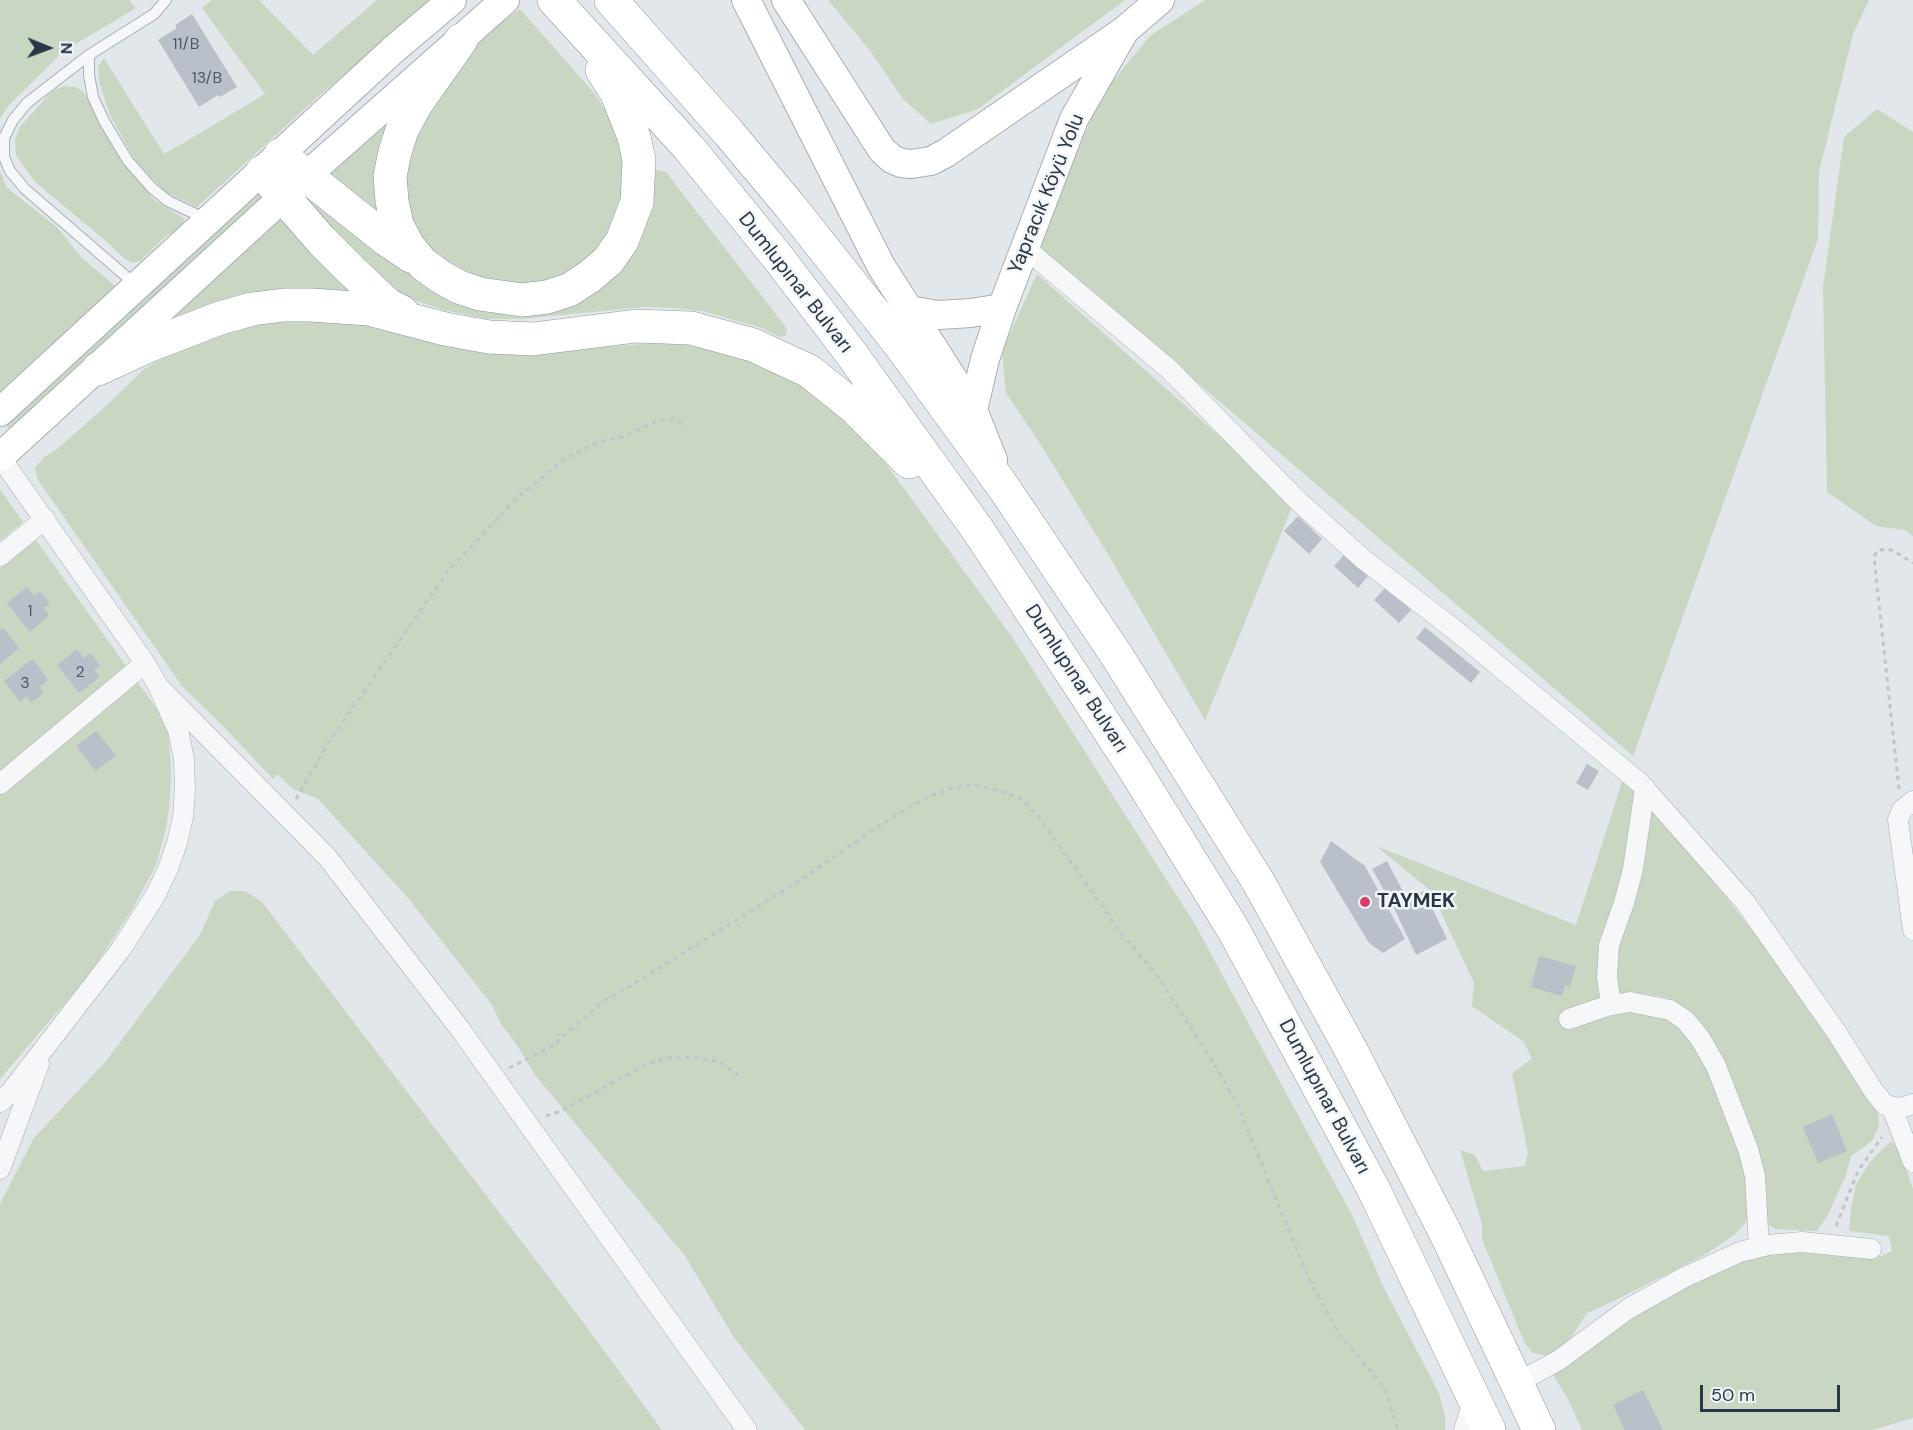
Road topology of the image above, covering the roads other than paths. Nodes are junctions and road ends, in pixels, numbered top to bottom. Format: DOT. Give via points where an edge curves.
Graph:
graph roads {
  1 [pos="166,0"];
  2 [pos="452,0"];
  3 [pos="505,0"];
  4 [pos="611,0"];
  5 [pos="746,0"];
  6 [pos="786,0"];
  7 [pos="1160,0"];
  8 [pos="561,8"];
  9 [pos="1125,30"];
  10 [pos="461,40"];
  11 [pos="89,55"];
  12 [pos="271,163"];
  13 [pos="295,186"];
  14 [pos="209,221"];
  15 [pos="1024,248"];
  16 [pos="423,264"];
  17 [pos="136,285"];
  18 [pos="1002,308"];
  19 [pos="909,310"];
  20 [pos="416,320"];
  21 [pos="98,369"];
  22 [pos="973,410"];
  23 [pos="0,412"];
  24 [pos="0,457"];
  25 [pos="1004,488"];
  26 [pos="45,519"];
  27 [pos="978,530"];
  28 [pos="0,556"];
  29 [pos="145,663"];
  30 [pos="158,686"];
  31 [pos="0,784"];
  32 [pos="1645,788"];
  33 [pos="1907,805"];
  34 [pos="1913,930"];
  35 [pos="1611,1005"];
  36 [pos="1569,1019"];
  37 [pos="46,1044"];
  38 [pos="4,1098"];
  39 [pos="1913,1104"];
  40 [pos="0,1113"];
  41 [pos="1895,1115"];
  42 [pos="1913,1162"];
  43 [pos="0,1169"];
  44 [pos="1760,1247"];
  45 [pos="1871,1249"];
  46 [pos="1517,1383"];
  47 [pos="1474,1397"];
  48 [pos="747,1430"];
  49 [pos="1464,1430"];
  50 [pos="1489,1430"];
  51 [pos="1539,1430"];
  1 -- 11 [label="lane" via="154,14"];
  2 -- 12 [label="main road"];
  3 -- 10 [label="main road"];
  4 -- 25 [label="highway" via="790,206 900,345"];
  5 -- 19 [label="main road" via="882,266"];
  6 -- 9 [label="main road" via="882,150 892,159 911,164 931,161 946,153"];
  7 -- 9 [label="main road, Yapracık Köyü Yolu"];
  8 -- 16 [label="highway" via="617,94 634,137 639,184 634,212 622,241 608,261 568,290 522,300 459,287"];
  8 -- 27 [label="highway, Dumlupınar Bulvarı" via="689,148 776,255"];
  9 -- 15 [label="main road, Yapracık Köyü Yolu" via="1074,119"];
  10 -- 13 [label="main road"];
  10 -- 16 [label="highway" via="402,130 390,176 397,225"];
  11 -- 14 [label="lane" via="93,97 129,161 168,201"];
  11 -- 17 [label="lane" via="27,103 4,138 4,156 25,189"];
  12 -- 13 [label="highway"];
  12 -- 14 [label="main road"];
  13 -- 16 [label="highway"];
  13 -- 20 [label="highway" via="321,240 388,305"];
  13 -- 21 [label="main road"];
  14 -- 17 [label="main road"];
  15 -- 18 [label="main road, Yapracık Köyü Yolu"];
  15 -- 32 [label="street" via="1170,370 1297,500 1363,559"];
  17 -- 23 [label="main road"];
  18 -- 19 [label="main road" via="938,315"];
  18 -- 22 [label="main road, Yapracık Köyü Yolu"];
  19 -- 22 [label="main road"];
  20 -- 21 [label="highway" via="369,309 311,305 252,309 189,329"];
  20 -- 27 [label="highway" via="445,329 533,339 636,326 669,326 753,345 809,370 832,388"];
  21 -- 24 [label="main road"];
  22 -- 25 [label="main road"];
  24 -- 26 [label="street"];
  25 -- 46 [label="highway" via="1117,656 1259,883 1445,1232"];
  26 -- 28 [label="street"];
  26 -- 29 [label="street"];
  27 -- 47 [label="highway, Dumlupınar Bulvarı" via="1233,929 1373,1188"];
  29 -- 30 [label="street"];
  29 -- 31 [label="street"];
  30 -- 37 [label="street" via="177,730 183,759 185,789 177,843 155,896 121,949"];
  30 -- 48 [label="street" via="327,857 494,1075"];
  32 -- 35 [label="street" via="1633,869 1609,945 1607,977"];
  32 -- 41 [label="street" via="1745,902 1873,1090"];
  33 -- 34 [label="street" via="1898,820"];
  35 -- 36 [label="street"];
  35 -- 44 [label="street" via="1630,1002 1670,1010 1700,1038 1716,1066 1748,1149 1755,1176"];
  37 -- 38 [label="street"];
  37 -- 43 [label="street"];
  38 -- 40 [label="street"];
  39 -- 41 [label="street"];
  41 -- 42 [label="street"];
  44 -- 45 [label="street" via="1802,1242"];
  44 -- 46 [label="street" via="1683,1278 1628,1309 1559,1360"];
  46 -- 51 [label="highway"];
  47 -- 49 [label="street"];
  47 -- 50 [label="highway, Dumlupınar Bulvarı"];
}
